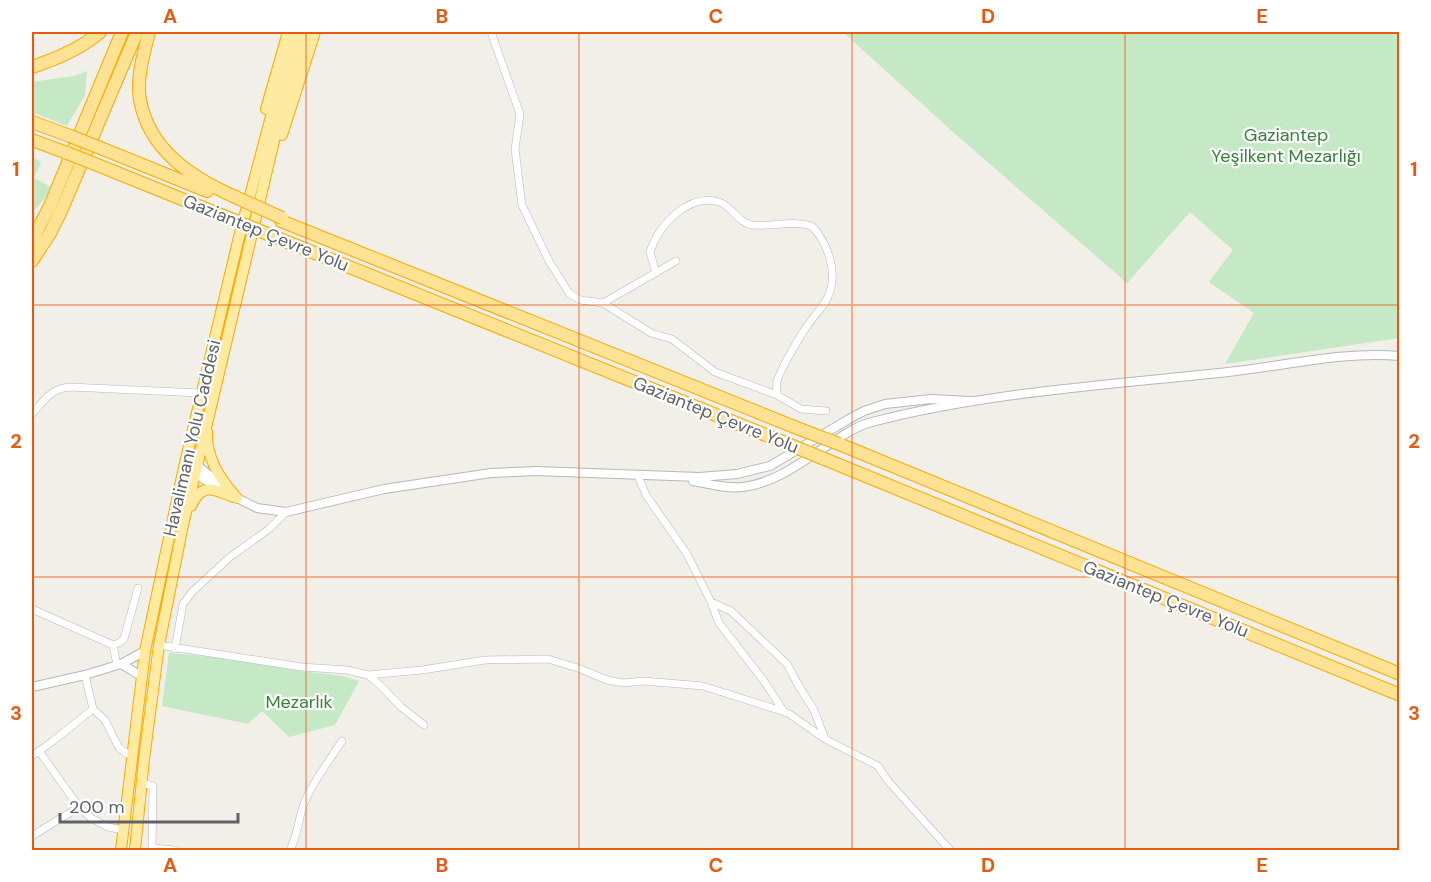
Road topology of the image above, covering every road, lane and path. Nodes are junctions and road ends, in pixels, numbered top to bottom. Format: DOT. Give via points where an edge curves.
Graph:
graph roads {
  1 [pos="100,32"];
  2 [pos="122,32"];
  3 [pos="137,32"];
  4 [pos="149,32"];
  5 [pos="288,32"];
  6 [pos="296,32"];
  7 [pos="305,32"];
  8 [pos="315,32"];
  9 [pos="491,32"];
  10 [pos="32,67"];
  11 [pos="32,122"];
  12 [pos="32,141"];
  13 [pos="261,153"];
  14 [pos="266,180"];
  15 [pos="233,199"];
  16 [pos="32,240"];
  17 [pos="32,261"];
  18 [pos="676,261"];
  19 [pos="656,273"];
  20 [pos="603,303"];
  21 [pos="1400,356"];
  22 [pos="201,393"];
  23 [pos="777,395"];
  24 [pos="970,401"];
  25 [pos="826,411"];
  26 [pos="32,414"];
  27 [pos="207,419"];
  28 [pos="191,466"];
  29 [pos="638,476"];
  30 [pos="665,477"];
  31 [pos="237,498"];
  32 [pos="286,512"];
  33 [pos="183,525"];
  34 [pos="138,588"];
  35 [pos="711,602"];
  36 [pos="32,609"];
  37 [pos="113,645"];
  38 [pos="159,645"];
  39 [pos="175,649"];
  40 [pos="145,651"];
  41 [pos="119,664"];
  42 [pos="1400,674"];
  43 [pos="85,675"];
  44 [pos="368,675"];
  45 [pos="143,677"];
  46 [pos="32,687"];
  47 [pos="1400,695"];
  48 [pos="93,709"];
  49 [pos="784,712"];
  50 [pos="424,725"];
  51 [pos="825,739"];
  52 [pos="342,741"];
  53 [pos="39,751"];
  54 [pos="32,756"];
  55 [pos="131,756"];
  56 [pos="142,783"];
  57 [pos="79,807"];
  58 [pos="123,830"];
  59 [pos="32,836"];
  60 [pos="152,849"];
  61 [pos="121,850"];
  62 [pos="135,850"];
  63 [pos="175,850"];
  64 [pos="290,850"];
  65 [pos="950,850"];
  1 -- 10 [label="highway" via="66,53"];
  2 -- 16 [label="highway" via="50,206"];
  3 -- 17 [label="highway" via="61,211"];
  4 -- 15 [label="highway" via="140,81 140,100 147,123 170,157"];
  5 -- 13 [label="highway" via="264,114"];
  6 -- 13 [label="highway, Havalimanı Yolu Caddesi"];
  7 -- 14 [label="highway, Havalimanı Yolu Caddesi" via="282,107"];
  8 -- 14 [label="highway"];
  9 -- 20 [label="street" via="520,114 515,149 526,215 570,293 580,300"];
  11 -- 15 [label="highway, Gaziantep Çevre Yolu, bridge"];
  12 -- 47 [label="highway, Gaziantep Çevre Yolu, bridge"];
  13 -- 22 [label="highway, Havalimanı Yolu Caddesi"];
  14 -- 27 [label="highway, Havalimanı Yolu Caddesi"];
  15 -- 42 [label="highway, Gaziantep Çevre Yolu, bridge"];
  18 -- 19 [label="street"];
  19 -- 20 [label="street"];
  19 -- 23 [label="street" via="650,252 657,238 677,213 696,202 719,202 746,224 812,226 830,257 830,291 777,381"];
  20 -- 23 [label="street" via="651,333 672,339 716,372"];
  21 -- 24 [label="street" via="1371,354 1314,359 1276,367"];
  22 -- 26 [label="street" via="58,388"];
  22 -- 28 [label="highway, Havalimanı Yolu Caddesi"];
  23 -- 25 [label="street" via="801,408"];
  24 -- 30 [label="street" via="931,399 885,404 856,415 770,466 737,474"];
  24 -- 30 [label="street" via="868,423 765,482 742,487 718,486"];
  27 -- 28 [label="highway, Havalimanı Yolu Caddesi"];
  27 -- 31 [label="highway" via="210,454 216,470"];
  28 -- 31 [label="street"];
  28 -- 33 [label="highway, Havalimanı Yolu Caddesi"];
  28 -- 40 [label="highway, Havalimanı Yolu Caddesi"];
  29 -- 30 [label="street"];
  29 -- 32 [label="street" via="491,473 384,489"];
  29 -- 35 [label="street" via="646,495 681,542"];
  31 -- 32 [label="street" via="257,508"];
  31 -- 33 [label="highway" via="214,490 198,492"];
  32 -- 39 [label="street" via="192,592 183,604"];
  33 -- 38 [label="highway, Havalimanı Yolu Caddesi"];
  34 -- 37 [label="street" via="124,639"];
  35 -- 49 [label="street" via="719,623"];
  35 -- 51 [label="street" via="730,611 788,664"];
  36 -- 37 [label="street"];
  37 -- 41 [label="street"];
  38 -- 39 [label="street"];
  38 -- 56 [label="highway, Havalimanı Yolu Caddesi"];
  39 -- 44 [label="street"];
  40 -- 41 [label="street"];
  40 -- 45 [label="highway, Havalimanı Yolu Caddesi"];
  41 -- 43 [label="street"];
  41 -- 45 [label="street"];
  43 -- 46 [label="street"];
  43 -- 48 [label="street"];
  44 -- 49 [label="street" via="485,660 548,659 623,683 703,686"];
  44 -- 50 [label="street"];
  45 -- 55 [label="highway, Havalimanı Yolu Caddesi"];
  48 -- 53 [label="street"];
  48 -- 55 [label="street" via="105,720 119,748"];
  49 -- 51 [label="street"];
  51 -- 65 [label="street" via="878,766"];
  52 -- 64 [label="street" via="304,804"];
  53 -- 54 [label="street"];
  53 -- 57 [label="street"];
  55 -- 58 [label="highway, Havalimanı Yolu Caddesi"];
  56 -- 60 [label="street" via="153,786"];
  56 -- 62 [label="highway, Havalimanı Yolu Caddesi"];
  57 -- 58 [label="street" via="96,821"];
  57 -- 59 [label="street"];
  58 -- 61 [label="highway, Havalimanı Yolu Caddesi"];
  60 -- 63 [label="street"];
}
